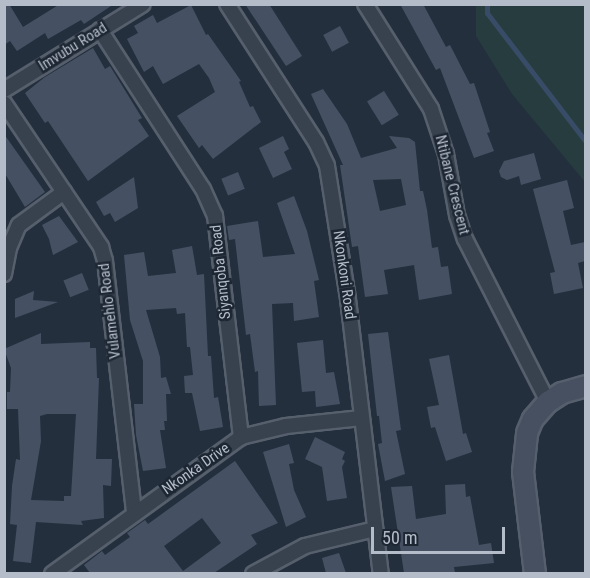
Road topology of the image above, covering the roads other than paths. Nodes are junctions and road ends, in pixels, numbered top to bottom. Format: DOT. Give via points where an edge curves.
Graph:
graph roads {
  1 [pos="143,4"];
  2 [pos="227,4"];
  3 [pos="365,4"];
  4 [pos="100,30"];
  5 [pos="4,90"];
  6 [pos="4,103"];
  7 [pos="64,192"];
  8 [pos="4,274"];
  9 [pos="585,386"];
  10 [pos="548,402"];
  11 [pos="362,418"];
  12 [pos="241,437"];
  13 [pos="134,512"];
  14 [pos="375,530"];
  15 [pos="52,573"];
  16 [pos="253,573"];
  17 [pos="381,573"];
  18 [pos="535,573"];
  1 -- 4 [label="street, Imvubu Road"];
  2 -- 11 [label="street, Nkonkoni Road" via="316,142 327,166"];
  3 -- 10 [label="street, Ntibane Crescent" via="431,109 446,154 465,239"];
  4 -- 5 [label="street, Imvubu Road"];
  4 -- 12 [label="street, Siyanqoba Road" via="203,189 215,216"];
  6 -- 7 [label="street, Vulamehlo Road"];
  7 -- 8 [label="street" via="19,225"];
  7 -- 13 [label="street, Vulamehlo Road" via="96,237 105,261"];
  9 -- 10 [label="street"];
  10 -- 18 [label="street" via="533,419 523,454"];
  11 -- 12 [label="street, Nkonka Drive" via="286,426"];
  11 -- 14 [label="street, Nkonkoni Road"];
  12 -- 13 [label="street, Nkonka Drive"];
  13 -- 15 [label="street, Nkonka Drive"];
  14 -- 16 [label="street" via="304,546"];
  14 -- 17 [label="street, Nkonkoni Road"];
}
